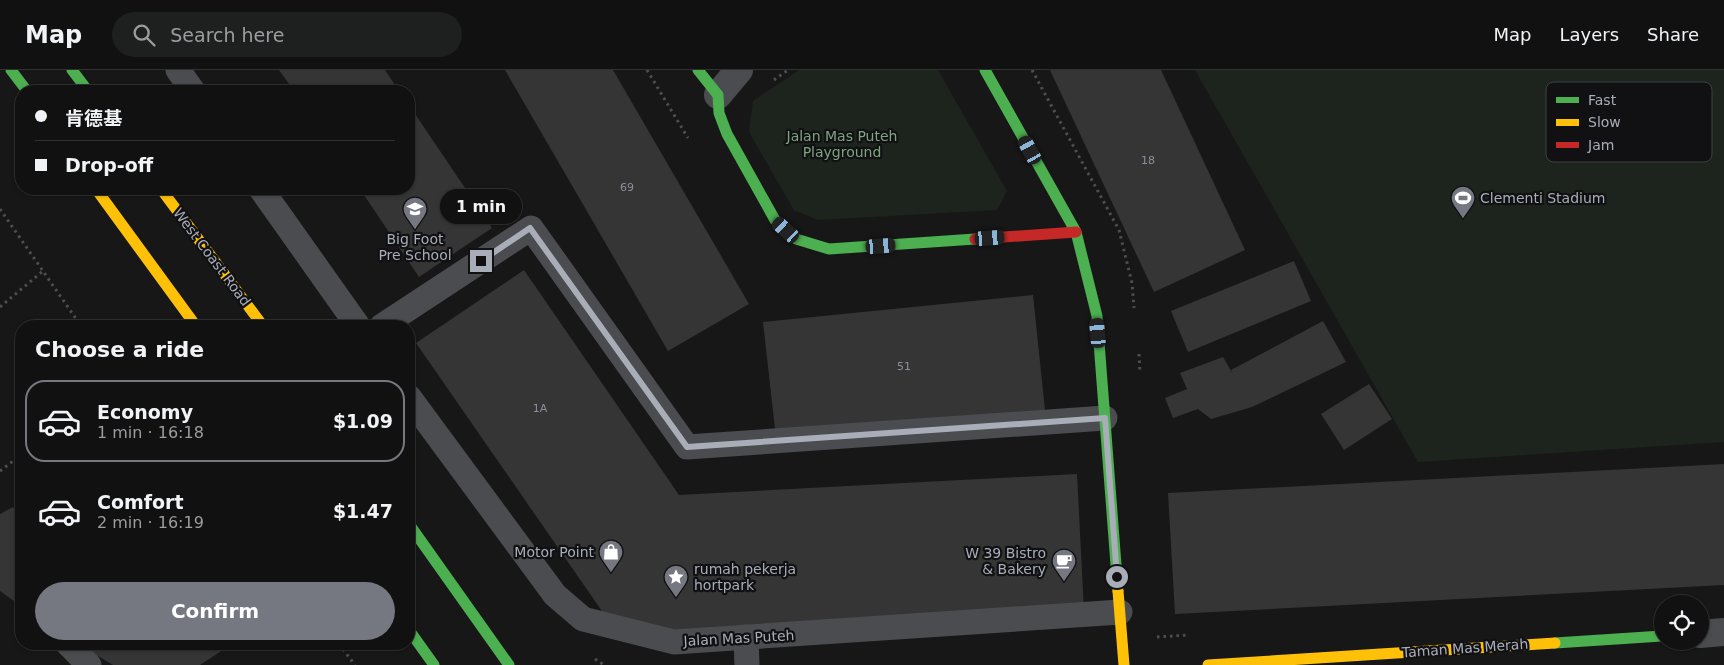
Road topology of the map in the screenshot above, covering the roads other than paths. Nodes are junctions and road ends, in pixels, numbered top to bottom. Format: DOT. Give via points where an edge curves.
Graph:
graph roads {
  1 [pos="72,70"];
  2 [pos="178,70"];
  3 [pos="698,70"];
  4 [pos="739,70"];
  5 [pos="985,70"];
  6 [pos="83,85"];
  7 [pos="189,85"];
  8 [pos="718,95"];
  9 [pos="100,195"];
  10 [pos="165,195"];
  11 [pos="265,195"];
  12 [pos="1076,232"];
  13 [pos="192,320"];
  14 [pos="259,320"];
  15 [pos="354,320"];
  16 [pos="391,320"];
  17 [pos="415,405"];
  18 [pos="1105,418"];
  19 [pos="415,533"];
  20 [pos="419,539"];
  21 [pos="415,546"];
  22 [pos="1120,612"];
  23 [pos="1724,632"];
  24 [pos="1709,633"];
  25 [pos="746,637"];
  26 [pos="1654,637"];
  27 [pos="415,638"];
  28 [pos="74,650"];
  29 [pos="89,665"];
  30 [pos="434,665"];
  31 [pos="509,665"];
  32 [pos="747,665"];
  33 [pos="1124,665"];
  34 [pos="1208,665"];
  1 -- 6 [label="street"];
  2 -- 7 [label="lane"];
  3 -- 8 [label="street"];
  4 -- 8 [label="street"];
  5 -- 12 [label="street"];
  8 -- 12 [label="street" via="719,113 727,134 776,220 796,239 829,249"];
  9 -- 13 [label="street"];
  10 -- 14 [label="street, West Coast Road"];
  11 -- 15 [label="lane"];
  12 -- 18 [label="street" via="1097,316"];
  16 -- 18 [label="lane" via="530,228 687,447"];
  17 -- 25 [label="lane, Jalan Mas Puteh" via="555,595 583,619 674,642"];
  18 -- 22 [label="street"];
  19 -- 20 [label="street"];
  20 -- 21 [label="street"];
  20 -- 31 [label="street"];
  22 -- 25 [label="lane, Jalan Mas Puteh"];
  22 -- 33 [label="street"];
  23 -- 24 [label="street"];
  25 -- 32 [label="lane"];
  26 -- 34 [label="street, Taman Mas Merah"];
  27 -- 30 [label="street"];
  28 -- 29 [label="lane"];
}
